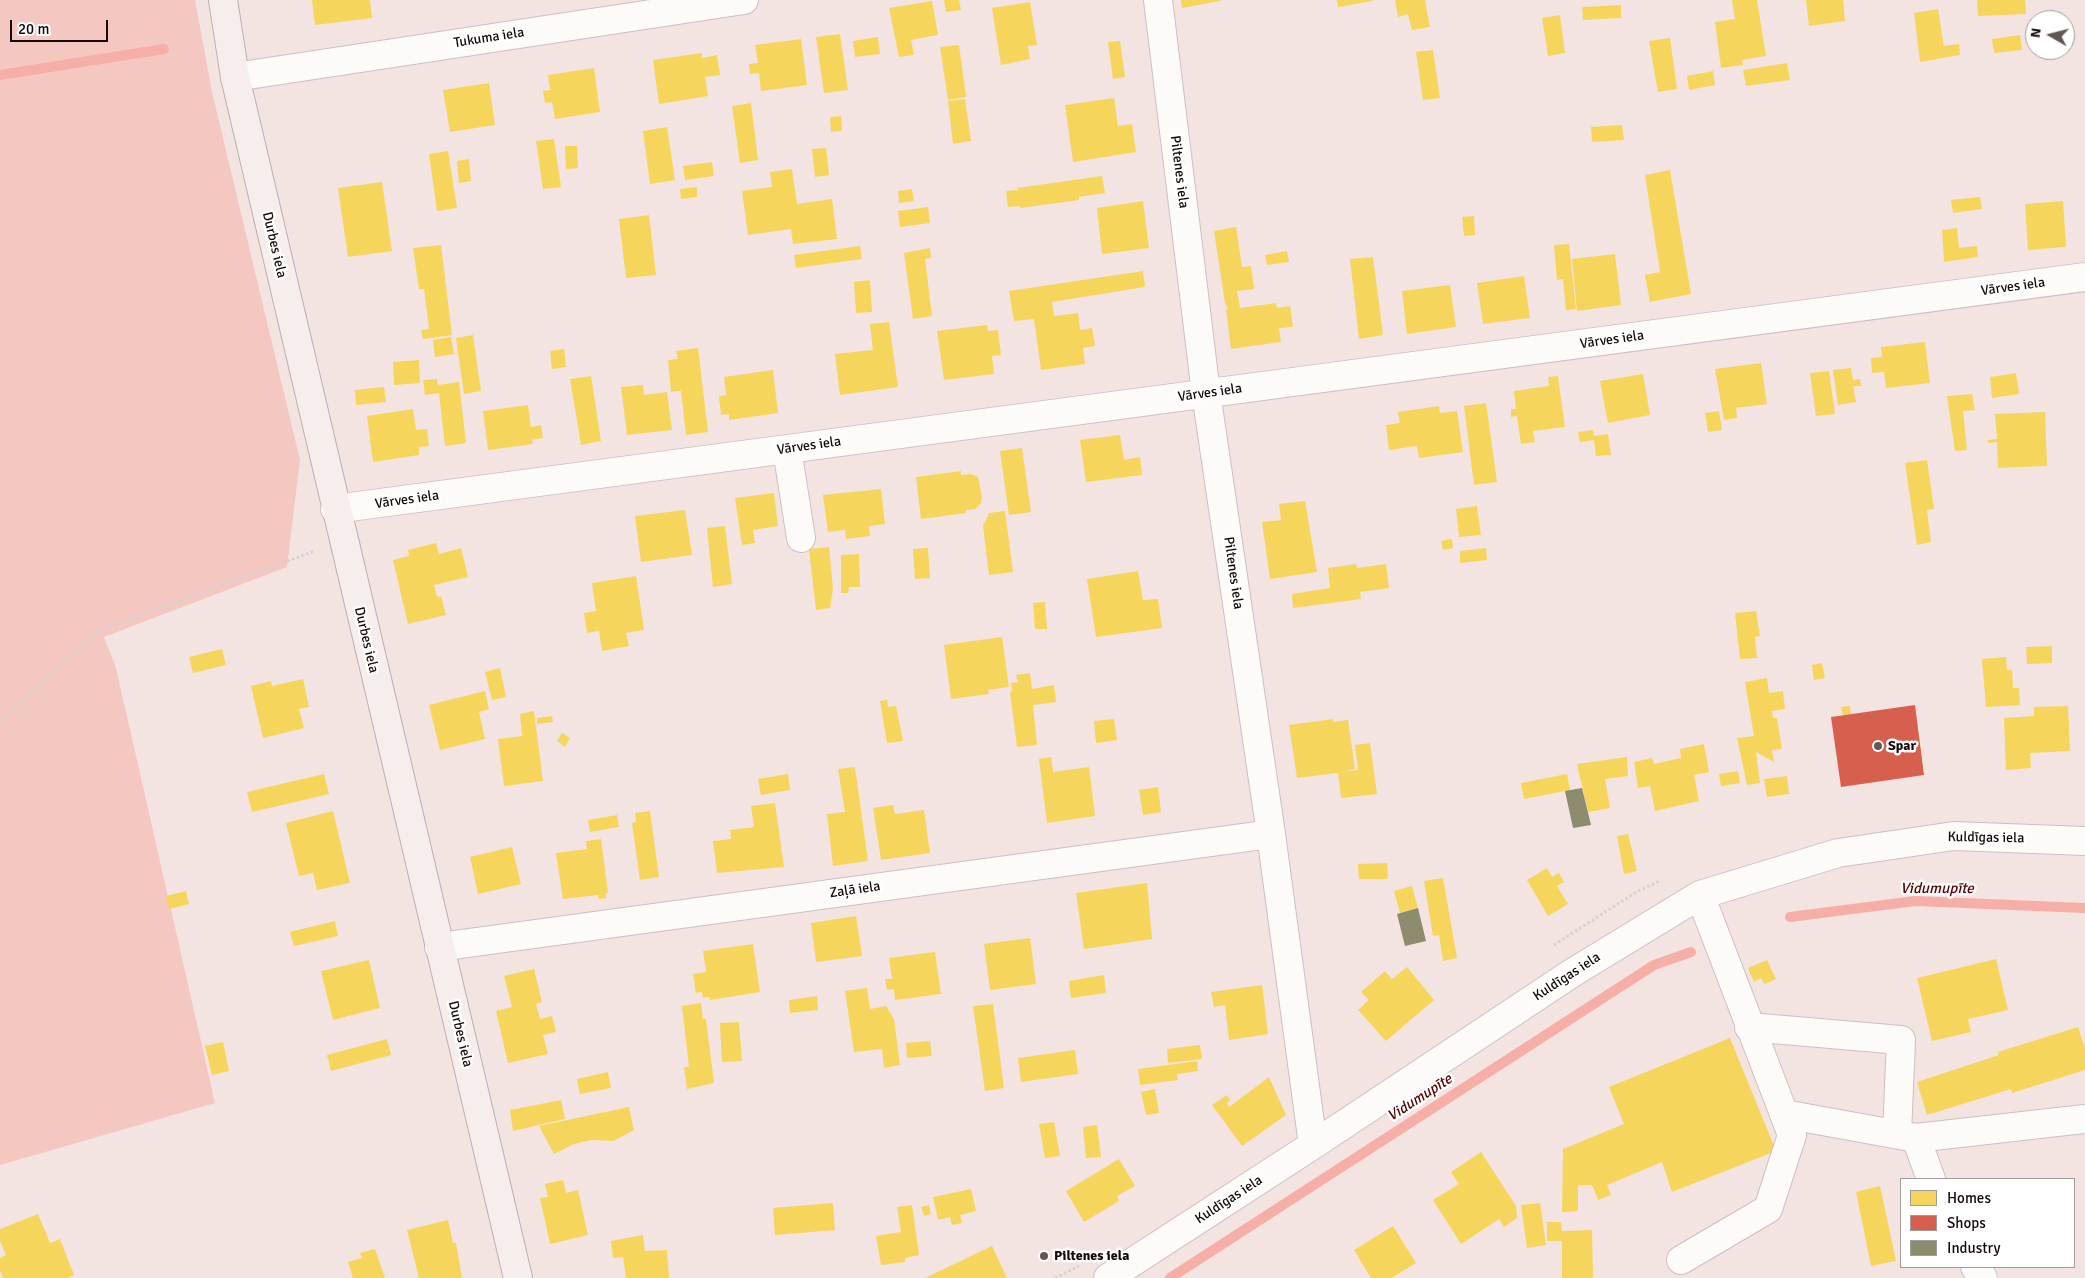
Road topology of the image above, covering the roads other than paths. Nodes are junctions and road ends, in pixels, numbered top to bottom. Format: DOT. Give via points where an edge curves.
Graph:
graph roads {
  1 [pos="223,0"];
  2 [pos="744,0"];
  3 [pos="1158,0"];
  4 [pos="235,77"];
  5 [pos="2085,277"];
  6 [pos="1206,393"];
  7 [pos="787,449"];
  8 [pos="335,509"];
  9 [pos="801,538"];
  10 [pos="1271,834"];
  11 [pos="2085,841"];
  12 [pos="1700,896"];
  13 [pos="439,947"];
  14 [pos="1749,1027"];
  15 [pos="1784,1114"];
  16 [pos="2085,1119"];
  17 [pos="1907,1136"];
  18 [pos="1313,1146"];
  19 [pos="1930,1178"];
  20 [pos="1681,1260"];
  21 [pos="518,1278"];
  22 [pos="1108,1278"];
  1 -- 4 [label="main road, Durbes iela"];
  2 -- 4 [label="street, Tukuma iela"];
  3 -- 6 [label="street, Piltenes iela"];
  4 -- 8 [label="main road, Durbes iela"];
  5 -- 6 [label="street, Vārves iela"];
  6 -- 7 [label="street, Vārves iela"];
  6 -- 10 [label="street, Piltenes iela"];
  7 -- 8 [label="street, Vārves iela"];
  7 -- 9 [label="street"];
  8 -- 13 [label="main road, Durbes iela"];
  10 -- 13 [label="street, Zaļā iela"];
  10 -- 18 [label="street, Piltenes iela"];
  11 -- 12 [label="street, Kuldīgas iela" via="1954,836 1838,853"];
  12 -- 14 [label="street"];
  12 -- 18 [label="street, Kuldīgas iela" via="1572,973"];
  13 -- 21 [label="main road, Durbes iela"];
  14 -- 15 [label="street"];
  14 -- 17 [label="street" via="1901,1040"];
  15 -- 17 [label="street"];
  15 -- 20 [label="street" via="1792,1135 1768,1209"];
  16 -- 17 [label="street"];
  17 -- 19 [label="street"];
  18 -- 22 [label="street, Kuldīgas iela"];
}
